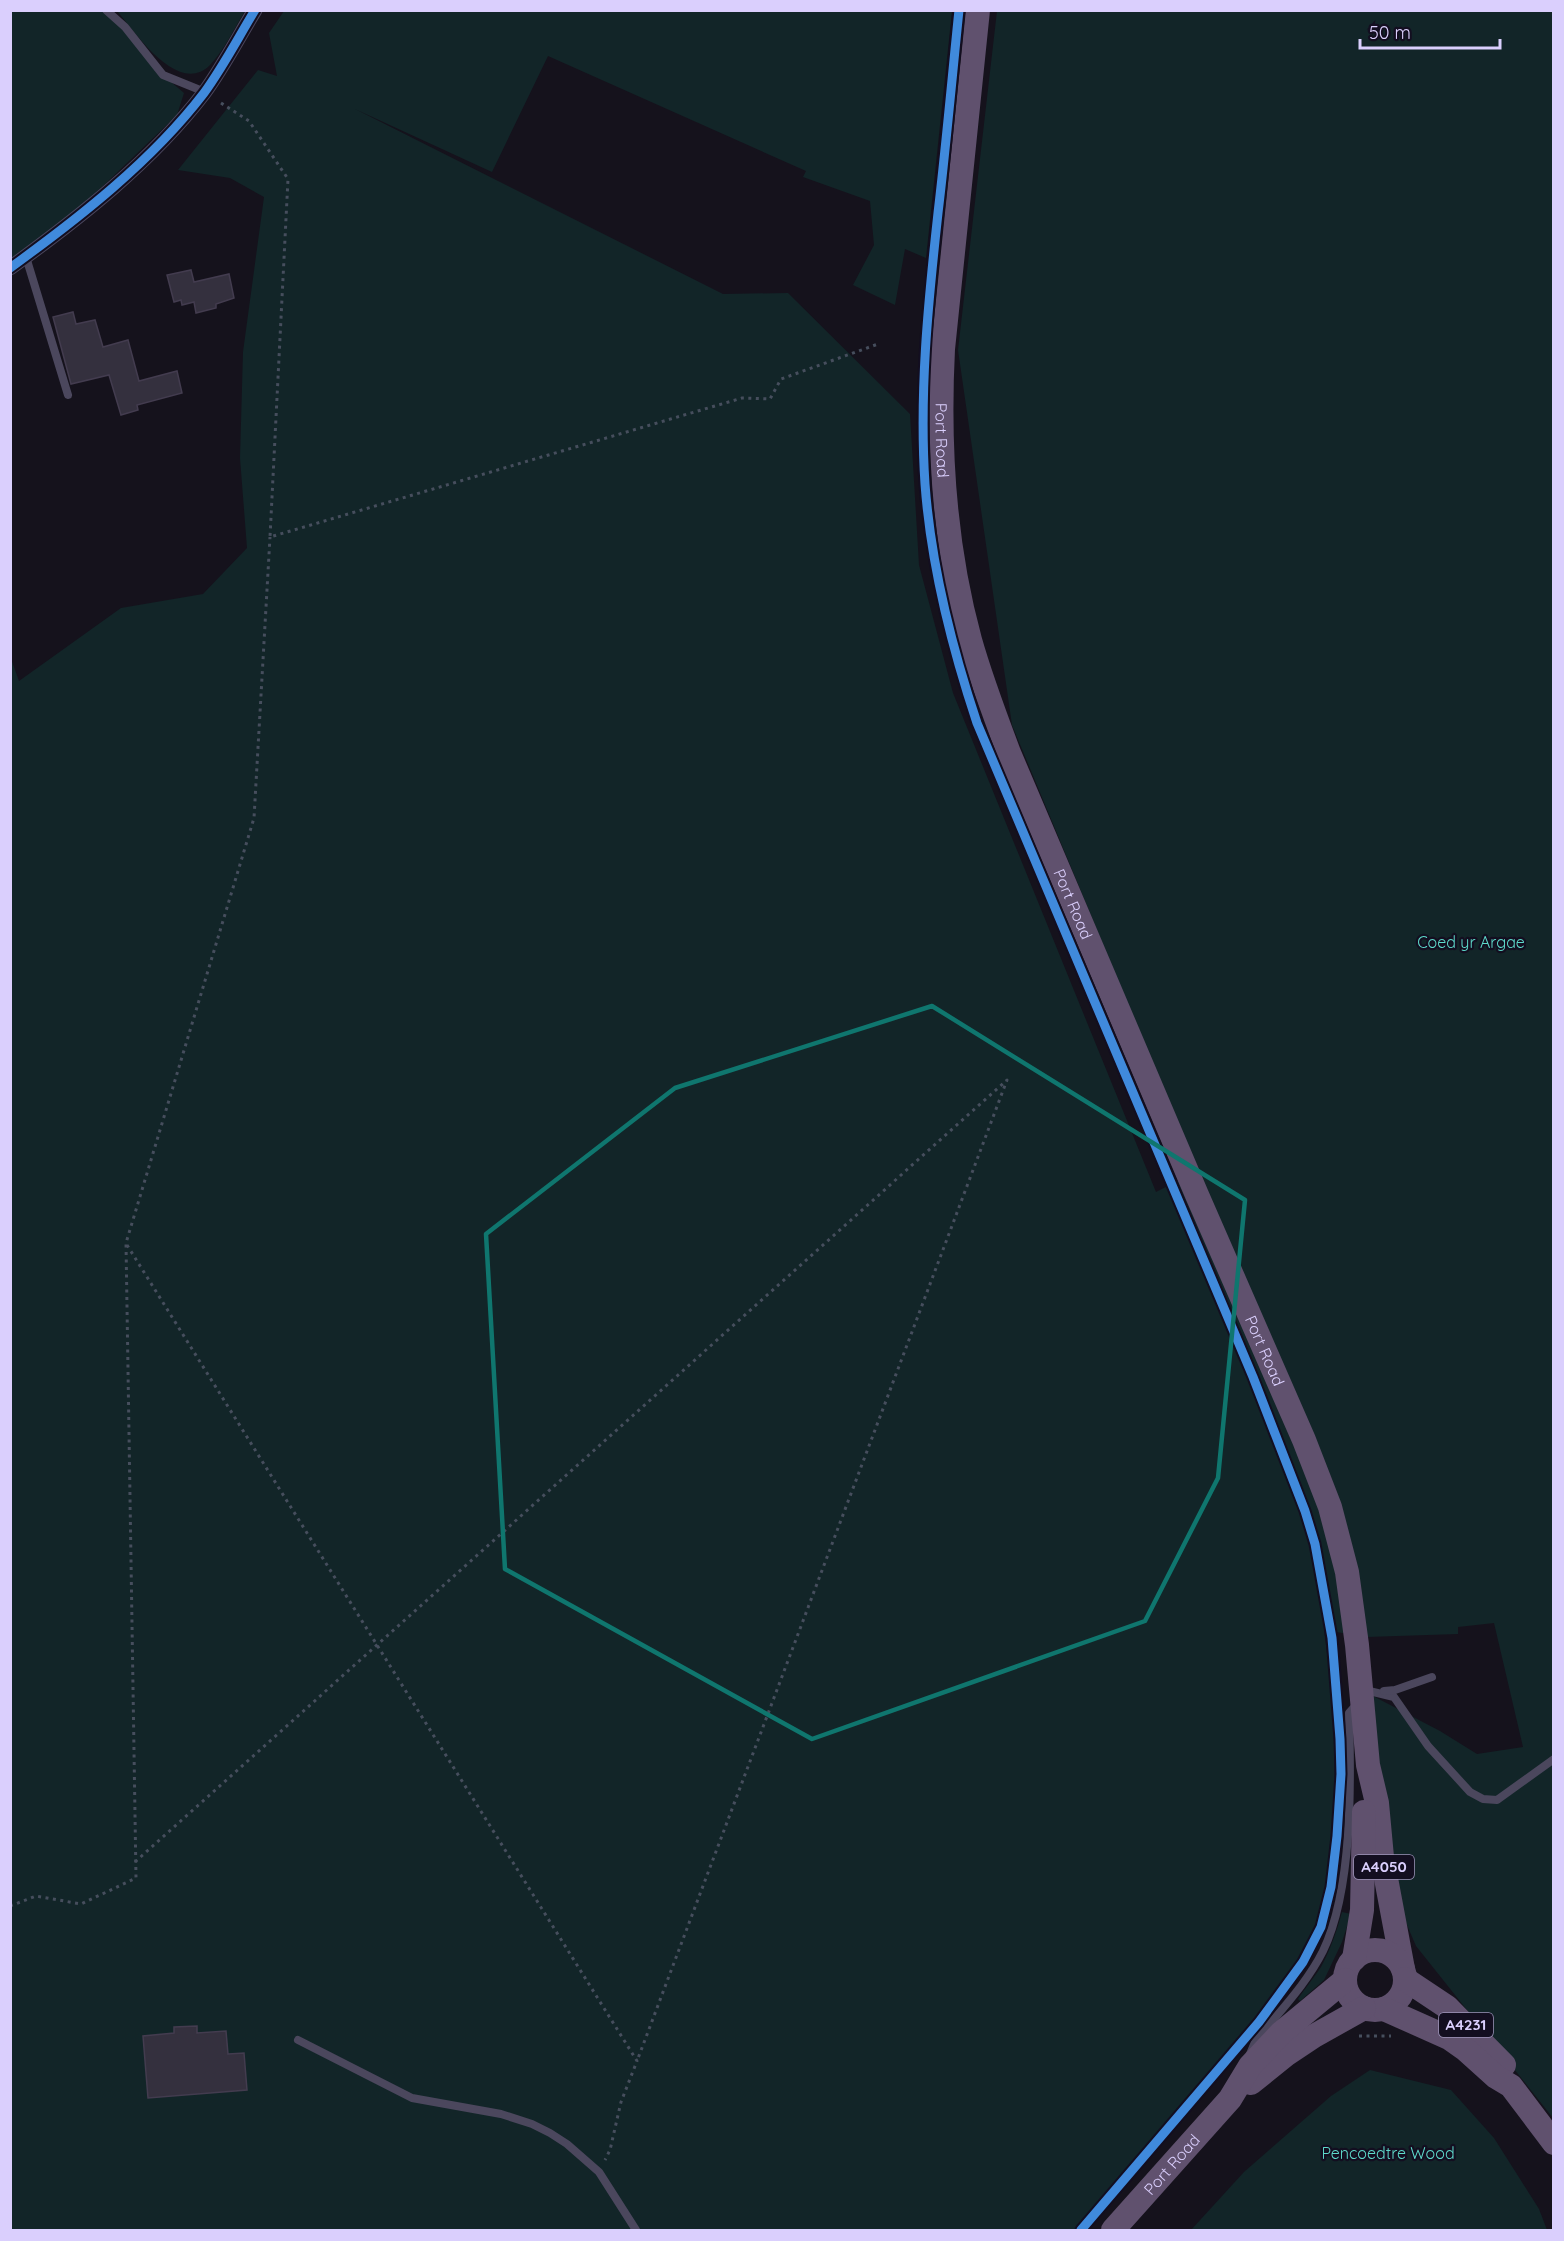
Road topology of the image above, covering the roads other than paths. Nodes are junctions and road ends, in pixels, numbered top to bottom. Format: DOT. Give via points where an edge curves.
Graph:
graph roads {
  1 [pos="106,10"];
  2 [pos="255,10"];
  3 [pos="978,10"];
  4 [pos="205,92"];
  5 [pos="26,257"];
  6 [pos="10,268"];
  7 [pos="68,395"];
  8 [pos="1432,1677"];
  9 [pos="1367,1693"];
  10 [pos="1554,1759"];
  11 [pos="1368,1765"];
  12 [pos="1349,1969"];
  13 [pos="1404,1974"];
  14 [pos="1374,2008"];
  15 [pos="298,2040"];
  16 [pos="1511,2086"];
  17 [pos="1230,2099"];
  18 [pos="1554,2143"];
  19 [pos="636,2230"];
  20 [pos="1113,2230"];
  1 -- 4 [label="lane" via="125,27 163,75"];
  2 -- 4 [label="street"];
  3 -- 9 [label="main road, Port Road / A4050" via="941,394 944,489 957,585 984,686 1010,753 1321,1481 1347,1572"];
  4 -- 5 [label="street" via="165,139 78,218"];
  5 -- 6 [label="street"];
  5 -- 7 [label="lane"];
  8 -- 9 [label="lane" via="1395,1690"];
  9 -- 10 [label="lane" via="1394,1697 1428,1746 1470,1792 1483,1798 1497,1800"];
  9 -- 11 [label="main road, Port Road / A4050"];
  9 -- 17 [label="lane" via="1349,1713 1347,1842 1330,1935 1314,1967 1255,2042"];
  11 -- 12 [label="main road, Port Road / A4050" via="1362,1910"];
  11 -- 13 [label="main road, Port Road / A4050"];
  12 -- 13 [label="main road" via="1362,1953 1371,1950 1398,1960"];
  12 -- 14 [label="main road" via="1349,1996"];
  12 -- 17 [label="main road, Port Road" via="1250,2066"];
  13 -- 14 [label="main road" via="1400,1997 1393,2004"];
  13 -- 16 [label="main road, A4231" via="1463,2022 1508,2069"];
  14 -- 16 [label="main road, A4231" via="1449,2038"];
  14 -- 17 [label="main road, Port Road" via="1296,2048"];
  15 -- 19 [label="lane" via="412,2098 501,2114 532,2124 567,2144 599,2172"];
  16 -- 18 [label="main road, A4231"];
  17 -- 20 [label="main road, Port Road"];
}
